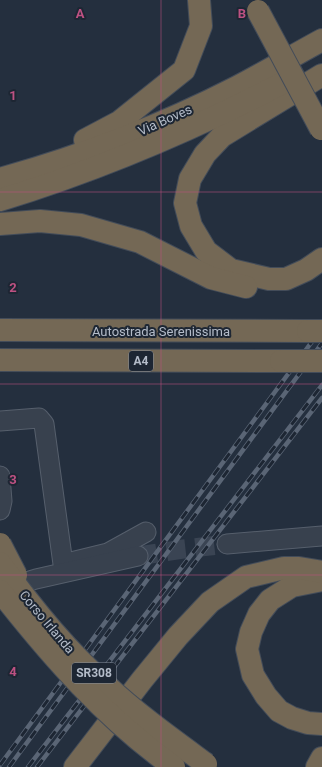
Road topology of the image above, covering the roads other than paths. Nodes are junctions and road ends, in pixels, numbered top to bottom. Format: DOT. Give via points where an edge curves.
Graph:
graph roads {
  1 [pos="199,0"];
  2 [pos="260,5"];
  3 [pos="322,40"];
  4 [pos="318,69"];
  5 [pos="286,82"];
  6 [pos="322,108"];
  7 [pos="321,130"];
  8 [pos="0,169"];
  9 [pos="0,179"];
  10 [pos="0,200"];
  11 [pos="0,224"];
  12 [pos="322,259"];
  13 [pos="322,275"];
  14 [pos="0,330"];
  15 [pos="315,331"];
  16 [pos="0,360"];
  17 [pos="322,361"];
  18 [pos="0,421"];
  19 [pos="0,476"];
  20 [pos="0,510"];
  21 [pos="146,532"];
  22 [pos="322,536"];
  23 [pos="0,544"];
  24 [pos="227,544"];
  25 [pos="138,556"];
  26 [pos="0,563"];
  27 [pos="322,572"];
  28 [pos="322,580"];
  29 [pos="1,588"];
  30 [pos="25,598"];
  31 [pos="92,697"];
  32 [pos="322,724"];
  33 [pos="322,758"];
  34 [pos="210,766"];
  35 [pos="75,767"];
  36 [pos="154,767"];
  37 [pos="174,767"];
  38 [pos="317,767"];
  1 -- 8 [label="highway" via="200,26 184,70 119,122 88,139"];
  2 -- 6 [label="highway"];
  2 -- 7 [label="highway, bridge"];
  3 -- 9 [label="highway, Via Boves" via="237,87 162,122 92,150"];
  4 -- 12 [label="highway" via="222,136 204,154 190,179 185,203 191,226 206,251 231,270 269,279 286,279"];
  5 -- 10 [label="highway, Via Boves" via="160,142 94,169"];
  11 -- 13 [label="highway" via="40,221 82,225 140,242 211,278 262,291 289,291"];
  14 -- 15 [label="highway, Autostrada Serenissima"];
  16 -- 17 [label="highway, A4, bridge"];
  18 -- 21 [label="street" via="38,418 44,424 63,564 108,554"];
  19 -- 20 [label="street"];
  22 -- 24 [label="street"];
  23 -- 30 [label="highway, bridge"];
  25 -- 29 [label="street"];
  26 -- 30 [label="highway, Corso Irlanda / SR308, bridge"];
  27 -- 35 [label="highway" via="284,568 246,577 210,602 178,636"];
  28 -- 32 [label="highway" via="292,586 270,600 259,614 247,649 253,675 279,711 308,723"];
  29 -- 31 [label="highway, Corso Irlanda / SR308, bridge" via="36,637"];
  30 -- 34 [label="highway, Corso Irlanda / SR308, bridge" via="54,633 105,685 148,721"];
  31 -- 36 [label="highway, bridge"];
  31 -- 37 [label="highway, Corso Irlanda / SR308, bridge"];
  33 -- 38 [label="highway"];
}
